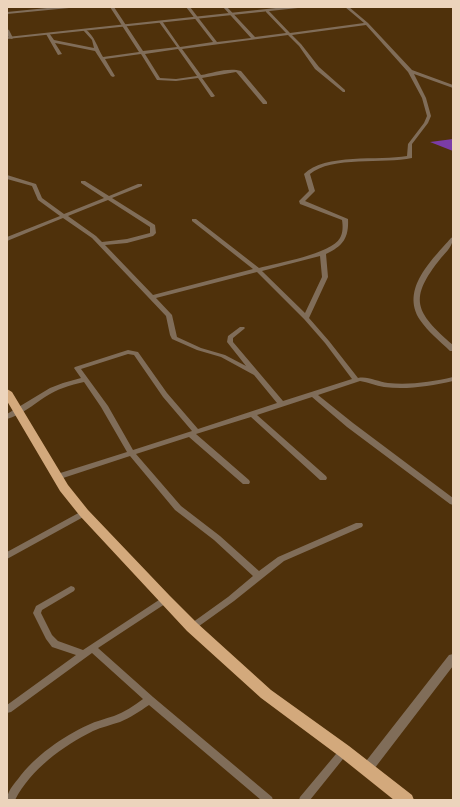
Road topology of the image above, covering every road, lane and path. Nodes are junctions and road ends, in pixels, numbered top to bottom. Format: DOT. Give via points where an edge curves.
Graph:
graph roads {
  1 [pos="68,7"];
  2 [pos="112,7"];
  3 [pos="188,7"];
  4 [pos="225,7"];
  5 [pos="298,7"];
  6 [pos="347,7"];
  7 [pos="266,11"];
  8 [pos="7,13"];
  9 [pos="232,14"];
  10 [pos="197,18"];
  11 [pos="161,22"];
  12 [pos="367,24"];
  13 [pos="123,26"];
  14 [pos="7,30"];
  15 [pos="85,30"];
  16 [pos="48,34"];
  17 [pos="290,34"];
  18 [pos="9,38"];
  19 [pos="254,39"];
  20 [pos="53,41"];
  21 [pos="216,43"];
  22 [pos="178,47"];
  23 [pos="97,50"];
  24 [pos="141,51"];
  25 [pos="60,54"];
  26 [pos="102,58"];
  27 [pos="410,70"];
  28 [pos="113,76"];
  29 [pos="199,76"];
  30 [pos="453,87"];
  31 [pos="342,91"];
  32 [pos="213,96"];
  33 [pos="265,103"];
  34 [pos="7,177"];
  35 [pos="83,182"];
  36 [pos="140,185"];
  37 [pos="109,198"];
  38 [pos="63,216"];
  39 [pos="194,220"];
  40 [pos="7,239"];
  41 [pos="453,239"];
  42 [pos="101,244"];
  43 [pos="323,253"];
  44 [pos="258,270"];
  45 [pos="151,297"];
  46 [pos="306,318"];
  47 [pos="242,328"];
  48 [pos="453,348"];
  49 [pos="255,373"];
  50 [pos="453,378"];
  51 [pos="84,380"];
  52 [pos="356,380"];
  53 [pos="7,392"];
  54 [pos="313,394"];
  55 [pos="282,404"];
  56 [pos="252,414"];
  57 [pos="13,415"];
  58 [pos="194,433"];
  59 [pos="131,452"];
  60 [pos="57,477"];
  61 [pos="323,478"];
  62 [pos="246,482"];
  63 [pos="453,502"];
  64 [pos="84,514"];
  65 [pos="359,525"];
  66 [pos="7,556"];
  67 [pos="259,576"];
  68 [pos="71,589"];
  69 [pos="165,600"];
  70 [pos="192,627"];
  71 [pos="88,651"];
  72 [pos="453,658"];
  73 [pos="150,700"];
  74 [pos="8,709"];
  75 [pos="344,751"];
  76 [pos="367,770"];
  77 [pos="10,800"];
  78 [pos="268,800"];
  79 [pos="304,800"];
  80 [pos="406,800"];
  1 -- 8 [label="street"];
  2 -- 13 [label="street"];
  3 -- 10 [label="street"];
  4 -- 9 [label="street"];
  5 -- 7 [label="street"];
  6 -- 12 [label="street"];
  7 -- 9 [label="street"];
  7 -- 17 [label="street"];
  9 -- 10 [label="street"];
  9 -- 19 [label="street"];
  10 -- 11 [label="street"];
  10 -- 21 [label="street"];
  11 -- 13 [label="street"];
  11 -- 22 [label="street"];
  12 -- 17 [label="street"];
  12 -- 27 [label="street"];
  13 -- 15 [label="street"];
  13 -- 24 [label="street"];
  14 -- 18 [label="street"];
  15 -- 16 [label="street"];
  15 -- 23 [label="street" via="97,45"];
  16 -- 18 [label="street"];
  16 -- 20 [label="street"];
  17 -- 19 [label="street"];
  17 -- 31 [label="street" via="317,68"];
  19 -- 21 [label="street"];
  20 -- 23 [label="street"];
  20 -- 25 [label="street"];
  21 -- 22 [label="street"];
  22 -- 24 [label="street"];
  22 -- 29 [label="street"];
  23 -- 26 [label="street"];
  24 -- 26 [label="street"];
  24 -- 29 [label="street" via="159,79"];
  26 -- 28 [label="street"];
  27 -- 30 [label="street"];
  27 -- 43 [label="street" via="424,98 428,116 426,123 410,144 410,157 332,163 317,167 307,174 312,191 302,203 345,221 340,244"];
  29 -- 32 [label="street"];
  29 -- 33 [label="street" via="239,72"];
  34 -- 38 [label="street" via="34,185 40,199"];
  35 -- 37 [label="street"];
  36 -- 37 [label="street"];
  37 -- 38 [label="street"];
  37 -- 42 [label="street" via="153,226 153,233 138,239"];
  38 -- 40 [label="street"];
  38 -- 42 [label="street"];
  39 -- 44 [label="street"];
  41 -- 48 [label="street" via="420,283 415,297 417,309 423,320"];
  42 -- 45 [label="street"];
  43 -- 44 [label="street"];
  43 -- 46 [label="street" via="325,277"];
  44 -- 45 [label="street"];
  44 -- 46 [label="street"];
  45 -- 49 [label="street" via="172,319 171,330 174,338 223,356"];
  46 -- 52 [label="street"];
  47 -- 49 [label="street" via="230,337 230,342"];
  49 -- 55 [label="street"];
  50 -- 52 [label="street" via="405,386 378,384 366,378"];
  51 -- 57 [label="street" via="49,391"];
  51 -- 58 [label="street" via="77,368 128,352 136,353"];
  51 -- 59 [label="street" via="104,406"];
  52 -- 54 [label="street"];
  53 -- 57 [label="highway"];
  54 -- 55 [label="street"];
  54 -- 63 [label="street"];
  55 -- 56 [label="street"];
  56 -- 58 [label="street"];
  56 -- 61 [label="street"];
  57 -- 60 [label="highway"];
  58 -- 59 [label="street"];
  58 -- 62 [label="street"];
  59 -- 60 [label="street"];
  59 -- 67 [label="street" via="178,508 217,538"];
  60 -- 64 [label="highway"];
  64 -- 66 [label="street"];
  64 -- 69 [label="highway"];
  65 -- 67 [label="street" via="282,559"];
  67 -- 70 [label="street"];
  68 -- 71 [label="street" via="39,608 37,613 49,638 55,644"];
  69 -- 70 [label="highway"];
  69 -- 71 [label="street"];
  70 -- 75 [label="highway" via="266,694"];
  71 -- 73 [label="street"];
  71 -- 74 [label="street"];
  72 -- 76 [label="street"];
  73 -- 77 [label="street" via="120,718 90,728 69,740 30,771 15,787"];
  73 -- 78 [label="street"];
  75 -- 76 [label="highway"];
  75 -- 79 [label="street"];
  76 -- 80 [label="highway"];
}
